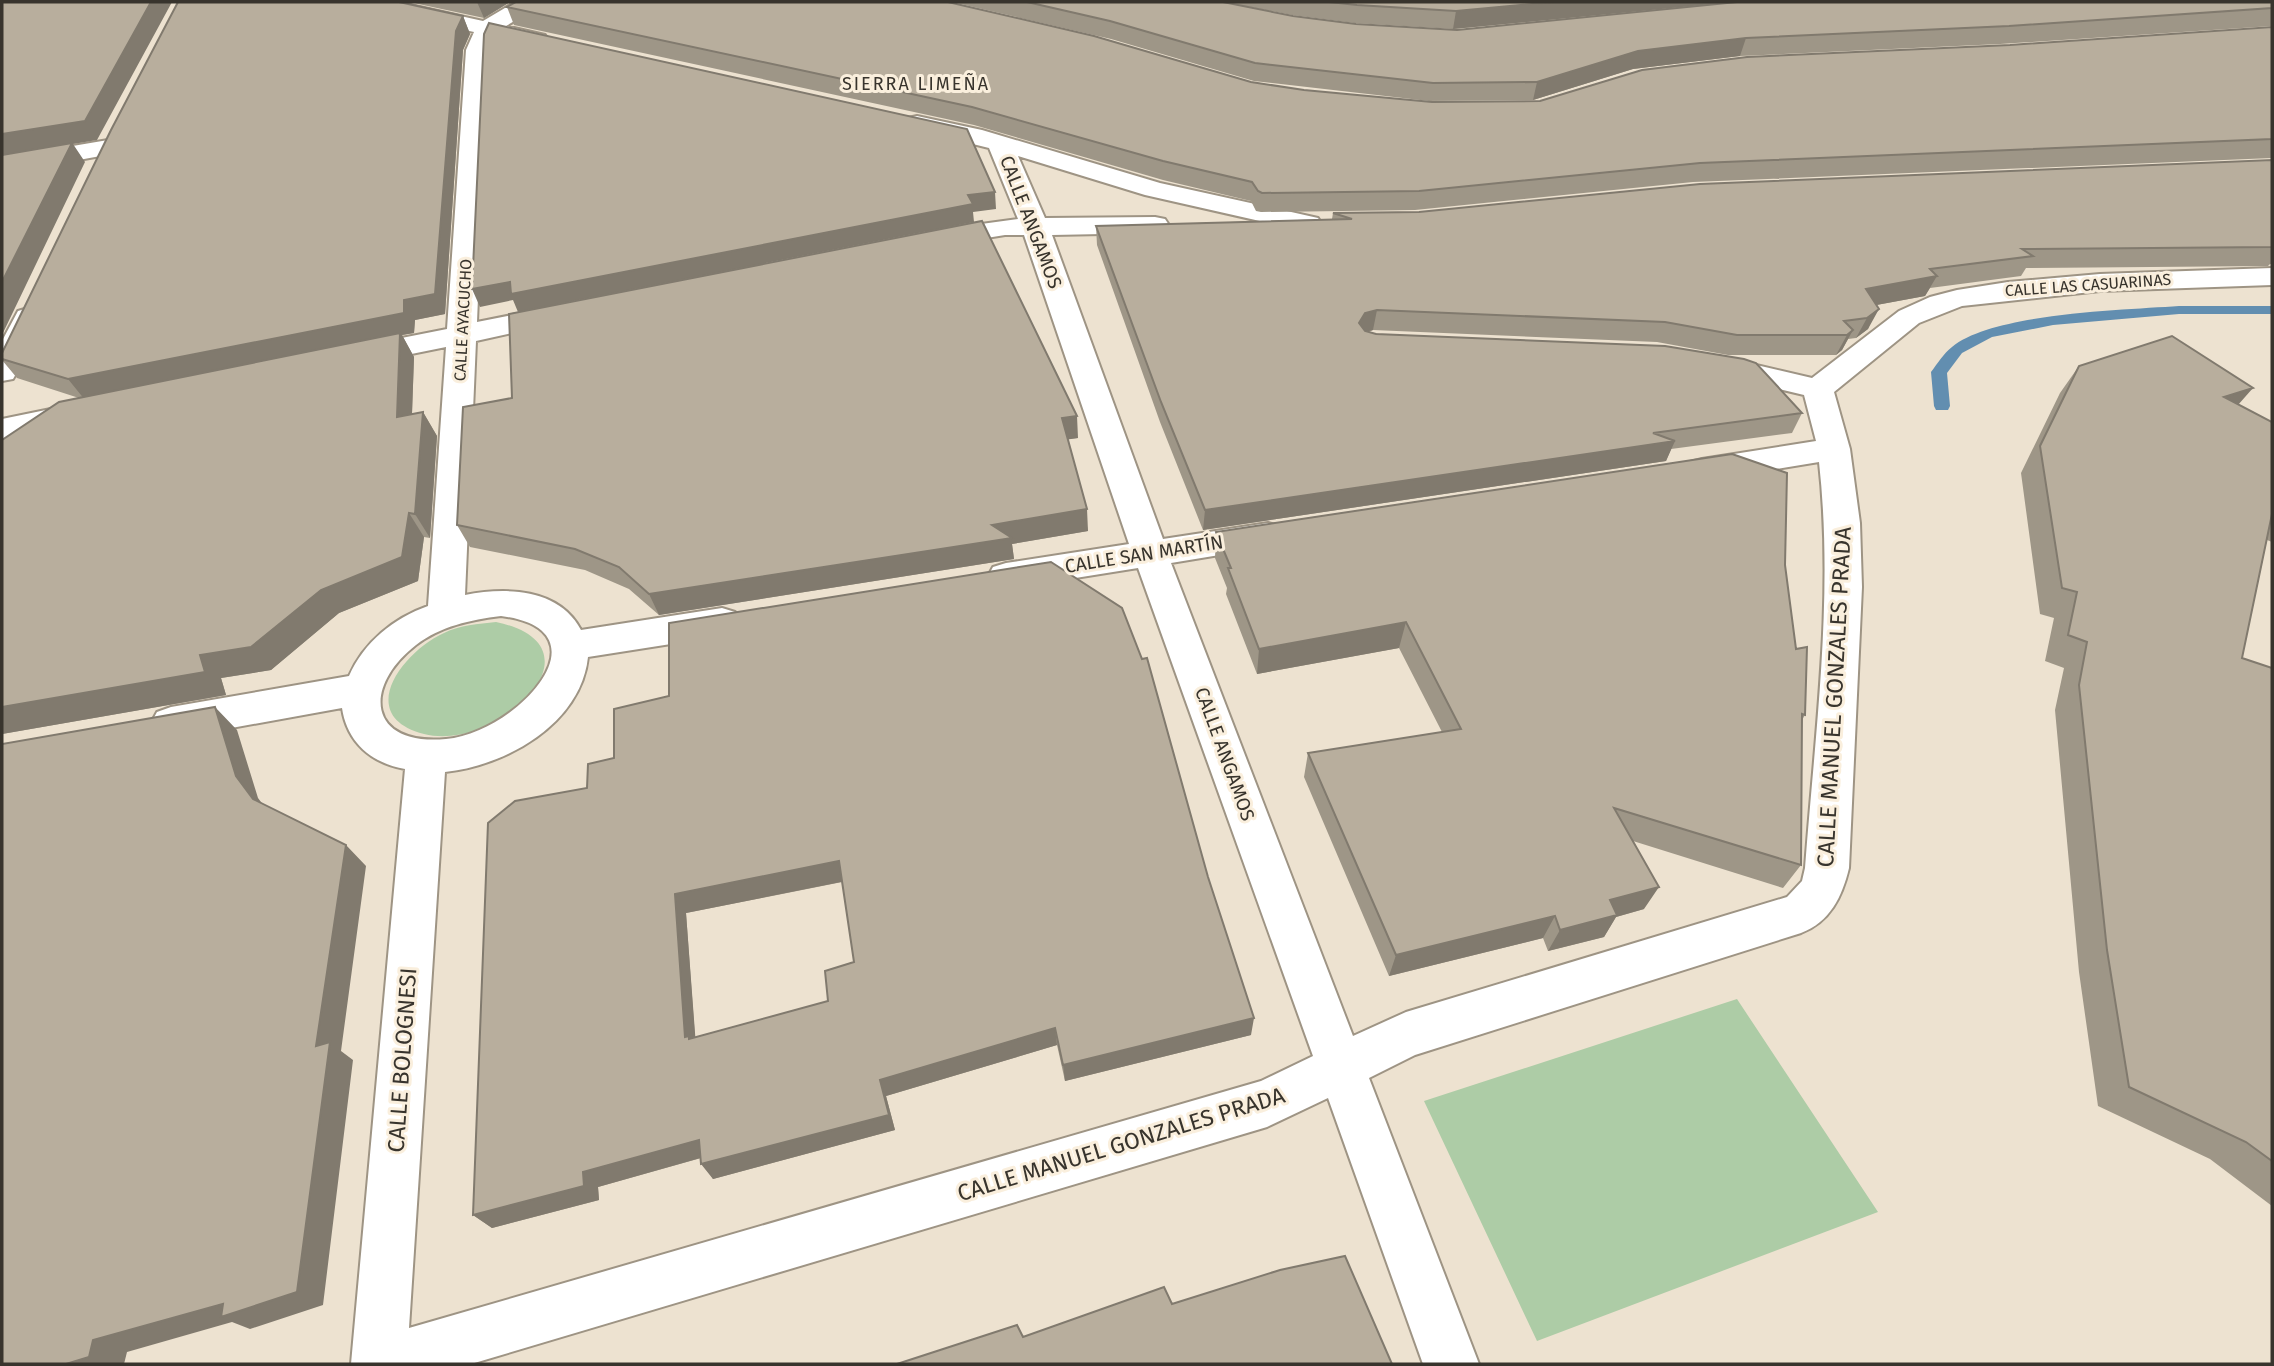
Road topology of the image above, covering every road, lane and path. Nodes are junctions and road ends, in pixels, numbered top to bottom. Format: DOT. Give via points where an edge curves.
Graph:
graph roads {
  1 [pos="370,2"];
  2 [pos="530,2"];
  3 [pos="486,29"];
  4 [pos="566,46"];
  5 [pos="897,119"];
  6 [pos="121,124"];
  7 [pos="1000,144"];
  8 [pos="108,148"];
  9 [pos="2,166"];
  10 [pos="96,173"];
  11 [pos="1035,226"];
  12 [pos="906,245"];
  13 [pos="2272,277"];
  14 [pos="37,297"];
  15 [pos="584,310"];
  16 [pos="463,335"];
  17 [pos="1689,359"];
  18 [pos="327,362"];
  19 [pos="2,372"];
  20 [pos="1818,389"];
  21 [pos="97,410"];
  22 [pos="2,429"];
  23 [pos="1835,449"];
  24 [pos="1677,474"];
  25 [pos="1305,530"];
  26 [pos="1150,553"];
  27 [pos="975,581"];
  28 [pos="446,612"];
  29 [pos="758,616"];
  30 [pos="569,646"];
  31 [pos="362,689"];
  32 [pos="135,729"];
  33 [pos="426,756"];
  34 [pos="1341,1067"];
  35 [pos="379,1364"];
  36 [pos="1451,1364"];
  1 -- 3 [label="street"];
  2 -- 3 [label="street"];
  3 -- 4 [label="street"];
  3 -- 16 [label="street, CALLE AYACUCHO" via="477,50"];
  5 -- 7 [label="street"];
  6 -- 8 [label="street"];
  7 -- 11 [label="street, CALLE ANGAMOS"];
  7 -- 11 [label="street" via="1154,189 1322,224"];
  8 -- 9 [label="street"];
  8 -- 10 [label="street"];
  11 -- 12 [label="street"];
  11 -- 26 [label="street, CALLE ANGAMOS"];
  13 -- 20 [label="street, CALLE LAS CASUARINAS" via="2154,278 1994,292 1943,302 1909,317"];
  14 -- 19 [label="street"];
  15 -- 16 [label="street"];
  16 -- 18 [label="street"];
  16 -- 28 [label="street, CALLE AYACUCHO"];
  17 -- 20 [label="street"];
  20 -- 23 [label="street"];
  21 -- 22 [label="street"];
  23 -- 24 [label="street"];
  23 -- 34 [label="street, CALLE MANUEL GONZALES PRADA" via="1843,504 1844,587 1827,868 1815,902 1782,921 1406,1035"];
  25 -- 26 [label="street, CALLE SAN MARTÍN"];
  26 -- 27 [label="street, CALLE SAN MARTÍN"];
  26 -- 34 [label="street, CALLE ANGAMOS"];
  28 -- 30 [label="street" via="501,603 527,607 562,628"];
  28 -- 31 [label="street" via="422,623 383,652"];
  29 -- 30 [label="street"];
  30 -- 33 [label="street" via="560,689 518,730 489,746"];
  31 -- 32 [label="street"];
  31 -- 33 [label="street" via="362,722 372,736 404,754"];
  33 -- 35 [label="street, CALLE BOLOGNESI"];
  34 -- 35 [label="street, CALLE MANUEL GONZALES PRADA" via="1267,1103"];
  34 -- 36 [label="street, CALLE ANGAMOS"];
}
